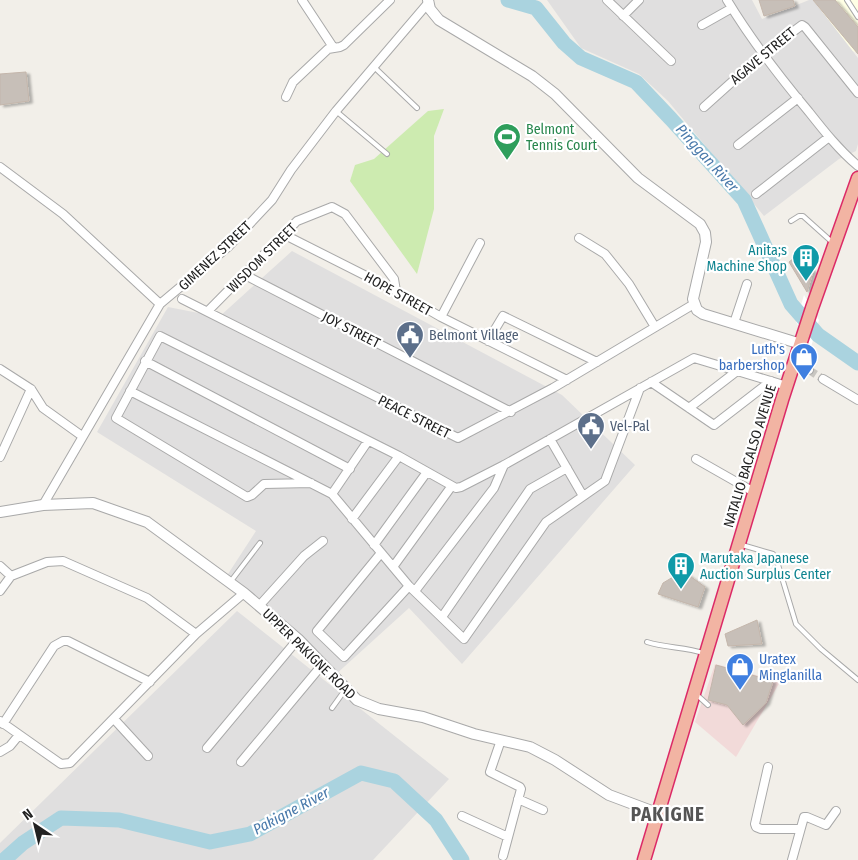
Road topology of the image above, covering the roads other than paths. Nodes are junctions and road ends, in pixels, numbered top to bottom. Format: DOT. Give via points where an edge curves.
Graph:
graph roads {
  1 [pos="302,0"];
  2 [pos="390,0"];
  3 [pos="607,0"];
  4 [pos="639,0"];
  5 [pos="727,0"];
  6 [pos="847,0"];
  7 [pos="429,1"];
  8 [pos="732,8"];
  9 [pos="624,16"];
  10 [pos="858,16"];
  11 [pos="702,26"];
  12 [pos="333,47"];
  13 [pos="763,54"];
  14 [pos="671,62"];
  15 [pos="373,66"];
  16 [pos="858,93"];
  17 [pos="286,97"];
  18 [pos="798,98"];
  19 [pos="704,107"];
  20 [pos="416,108"];
  21 [pos="336,111"];
  22 [pos="829,137"];
  23 [pos="738,145"];
  24 [pos="386,154"];
  25 [pos="858,166"];
  26 [pos="0,167"];
  27 [pos="858,178"];
  28 [pos="756,194"];
  29 [pos="791,221"];
  30 [pos="283,234"];
  31 [pos="578,238"];
  32 [pos="480,243"];
  33 [pos="835,245"];
  34 [pos="245,275"];
  35 [pos="747,284"];
  36 [pos="396,291"];
  37 [pos="182,299"];
  38 [pos="160,304"];
  39 [pos="694,304"];
  40 [pos="208,311"];
  41 [pos="441,317"];
  42 [pos="734,324"];
  43 [pos="655,327"];
  44 [pos="488,340"];
  45 [pos="802,340"];
  46 [pos="146,361"];
  47 [pos="597,362"];
  48 [pos="795,364"];
  49 [pos="0,368"];
  50 [pos="737,370"];
  51 [pos="809,370"];
  52 [pos="823,379"];
  53 [pos="567,380"];
  54 [pos="772,381"];
  55 [pos="651,382"];
  56 [pos="787,386"];
  57 [pos="640,388"];
  58 [pos="31,389"];
  59 [pos="130,391"];
  60 [pos="858,400"];
  61 [pos="689,408"];
  62 [pos="511,412"];
  63 [pos="82,436"];
  64 [pos="550,438"];
  65 [pos="368,441"];
  66 [pos="399,456"];
  67 [pos="0,457"];
  68 [pos="696,459"];
  69 [pos="504,465"];
  70 [pos="567,468"];
  71 [pos="350,469"];
  72 [pos="426,472"];
  73 [pos="311,483"];
  74 [pos="451,486"];
  75 [pos="754,492"];
  76 [pos="332,494"];
  77 [pos="583,496"];
  78 [pos="43,505"];
  79 [pos="0,512"];
  80 [pos="352,518"];
  81 [pos="323,541"];
  82 [pos="260,543"];
  83 [pos="739,544"];
  84 [pos="374,545"];
  85 [pos="381,553"];
  86 [pos="0,566"];
  87 [pos="393,567"];
  88 [pos="11,576"];
  89 [pos="229,582"];
  90 [pos="412,588"];
  91 [pos="0,591"];
  92 [pos="244,593"];
  93 [pos="259,606"];
  94 [pos="442,617"];
  95 [pos="196,634"];
  96 [pos="298,639"];
  97 [pos="647,642"];
  98 [pos="706,654"];
  99 [pos="322,665"];
  100 [pos="858,680"];
  101 [pos="150,682"];
  102 [pos="345,690"];
  103 [pos="694,693"];
  104 [pos="708,706"];
  105 [pos="332,708"];
  106 [pos="114,720"];
  107 [pos="2,723"];
  108 [pos="19,735"];
  109 [pos="501,740"];
  110 [pos="207,748"];
  111 [pos="0,752"];
  112 [pos="148,756"];
  113 [pos="241,762"];
  114 [pos="768,767"];
  115 [pos="518,799"];
  116 [pos="543,810"];
  117 [pos="836,811"];
  118 [pos="657,813"];
  119 [pos="462,816"];
  120 [pos="800,829"];
  121 [pos="508,837"];
  122 [pos="503,856"];
  123 [pos="647,860"];
  124 [pos="792,860"];
  1 -- 12 [label="street"];
  2 -- 12 [label="street" via="344,45"];
  3 -- 9 [label="street"];
  4 -- 9 [label="street"];
  5 -- 8 [label="street"];
  6 -- 10 [label="lane"];
  7 -- 15 [label="street, GIMENEZ STREET"];
  7 -- 39 [label="street" via="430,9 439,20 532,76 555,94 634,174 700,224 706,242"];
  8 -- 11 [label="street"];
  8 -- 13 [label="street"];
  9 -- 14 [label="street"];
  12 -- 17 [label="street" via="296,79"];
  13 -- 16 [label="street, AGAVE STREET" via="802,25"];
  13 -- 18 [label="street"];
  13 -- 19 [label="street, AGAVE STREET"];
  15 -- 20 [label="lane"];
  15 -- 21 [label="street, GIMENEZ STREET"];
  18 -- 22 [label="street"];
  18 -- 23 [label="street"];
  21 -- 24 [label="lane"];
  21 -- 38 [label="street, GIMENEZ STREET" via="272,200 228,248"];
  22 -- 25 [label="street"];
  22 -- 28 [label="street"];
  26 -- 38 [label="street" via="63,214"];
  27 -- 33 [label="highway, NATALIO BACALSO AVENUE"];
  29 -- 33 [label="lane" via="804,216"];
  30 -- 34 [label="street, WISDOM STREET"];
  30 -- 36 [label="street, HOPE STREET"];
  30 -- 36 [label="street, WISDOM STREET" via="297,222 332,207 345,214 394,279"];
  31 -- 43 [label="street" via="602,252 632,289"];
  32 -- 41 [label="street"];
  33 -- 45 [label="highway, NATALIO BACALSO AVENUE"];
  34 -- 40 [label="street, WISDOM STREET"];
  34 -- 62 [label="street, JOY STREET"];
  35 -- 42 [label="street"];
  36 -- 41 [label="street, HOPE STREET"];
  37 -- 40 [label="street, PEACE STREET"];
  38 -- 63 [label="street, GIMENEZ STREET"];
  39 -- 42 [label="street" via="702,314"];
  39 -- 43 [label="street, PEACE STREET"];
  40 -- 62 [label="street, PEACE STREET" via="456,438"];
  41 -- 44 [label="street, HOPE STREET"];
  42 -- 45 [label="street"];
  43 -- 47 [label="street, PEACE STREET"];
  44 -- 47 [label="street" via="503,316"];
  44 -- 53 [label="street, HOPE STREET"];
  45 -- 48 [label="highway, NATALIO BACALSO AVENUE"];
  46 -- 59 [label="street"];
  46 -- 65 [label="street" via="160,336"];
  46 -- 71 [label="street"];
  47 -- 53 [label="street, PEACE STREET"];
  48 -- 51 [label="street"];
  48 -- 56 [label="highway, NATALIO BACALSO AVENUE"];
  49 -- 58 [label="street"];
  50 -- 54 [label="street"];
  50 -- 55 [label="street" via="694,358"];
  50 -- 61 [label="street"];
  52 -- 60 [label="street"];
  53 -- 62 [label="street, PEACE STREET"];
  54 -- 56 [label="street"];
  54 -- 61 [label="street" via="714,425"];
  55 -- 57 [label="street"];
  55 -- 61 [label="street"];
  56 -- 75 [label="highway, NATALIO BACALSO AVENUE"];
  57 -- 64 [label="street"];
  57 -- 77 [label="street" via="605,481"];
  58 -- 63 [label="street" via="42,408"];
  58 -- 67 [label="street"];
  59 -- 73 [label="street"];
  59 -- 73 [label="street" via="116,418 247,497 264,484"];
  63 -- 78 [label="street, GIMENEZ STREET"];
  64 -- 69 [label="street"];
  64 -- 70 [label="street"];
  65 -- 66 [label="street"];
  65 -- 71 [label="street"];
  66 -- 72 [label="street"];
  66 -- 80 [label="street"];
  68 -- 75 [label="street"];
  69 -- 74 [label="street" via="461,487"];
  69 -- 90 [label="street" via="494,488"];
  70 -- 77 [label="street"];
  70 -- 94 [label="street" via="530,489"];
  71 -- 76 [label="street"];
  72 -- 74 [label="street"];
  72 -- 84 [label="street"];
  73 -- 76 [label="street"];
  74 -- 87 [label="street"];
  75 -- 83 [label="highway, NATALIO BACALSO AVENUE"];
  76 -- 80 [label="street"];
  77 -- 94 [label="street" via="546,522 464,639"];
  78 -- 79 [label="street, UPPER PAKIGNE ROAD"];
  78 -- 89 [label="street, UPPER PAKIGNE ROAD" via="93,503 147,522"];
  80 -- 84 [label="street"];
  81 -- 93 [label="street" via="304,556"];
  82 -- 89 [label="lane"];
  83 -- 98 [label="highway, NATALIO BACALSO AVENUE"];
  83 -- 100 [label="lane" via="773,554 796,624"];
  84 -- 85 [label="street"];
  85 -- 87 [label="street"];
  85 -- 90 [label="street" via="317,631 344,658"];
  86 -- 88 [label="street"];
  87 -- 90 [label="street"];
  88 -- 91 [label="street"];
  88 -- 95 [label="street" via="47,562 64,562 148,598"];
  89 -- 92 [label="street, UPPER PAKIGNE ROAD"];
  90 -- 94 [label="street"];
  92 -- 93 [label="street, UPPER PAKIGNE ROAD"];
  92 -- 95 [label="street"];
  93 -- 96 [label="street, UPPER PAKIGNE ROAD"];
  95 -- 101 [label="street"];
  96 -- 99 [label="street, UPPER PAKIGNE ROAD"];
  96 -- 110 [label="street"];
  97 -- 98 [label="lane"];
  98 -- 103 [label="highway, NATALIO BACALSO AVENUE"];
  99 -- 102 [label="street, UPPER PAKIGNE ROAD"];
  99 -- 113 [label="street"];
  101 -- 106 [label="street"];
  101 -- 107 [label="street" via="63,641 54,646"];
  102 -- 105 [label="lane"];
  102 -- 109 [label="street, UPPER PAKIGNE ROAD" via="357,700 379,709"];
  103 -- 104 [label="lane"];
  103 -- 118 [label="highway, NATALIO BACALSO AVENUE"];
  106 -- 108 [label="street" via="68,764 61,764"];
  106 -- 112 [label="street"];
  107 -- 108 [label="street"];
  108 -- 111 [label="street"];
  109 -- 115 [label="street" via="489,770 520,787"];
  109 -- 118 [label="street, UPPER PAKIGNE ROAD" via="530,746 609,795"];
  114 -- 120 [label="street" via="756,827"];
  115 -- 116 [label="street"];
  115 -- 121 [label="street"];
  117 -- 120 [label="street" via="826,825 805,816"];
  118 -- 123 [label="highway, NATALIO BACALSO AVENUE"];
  119 -- 121 [label="street"];
  120 -- 124 [label="street"];
  121 -- 122 [label="street"];
}
